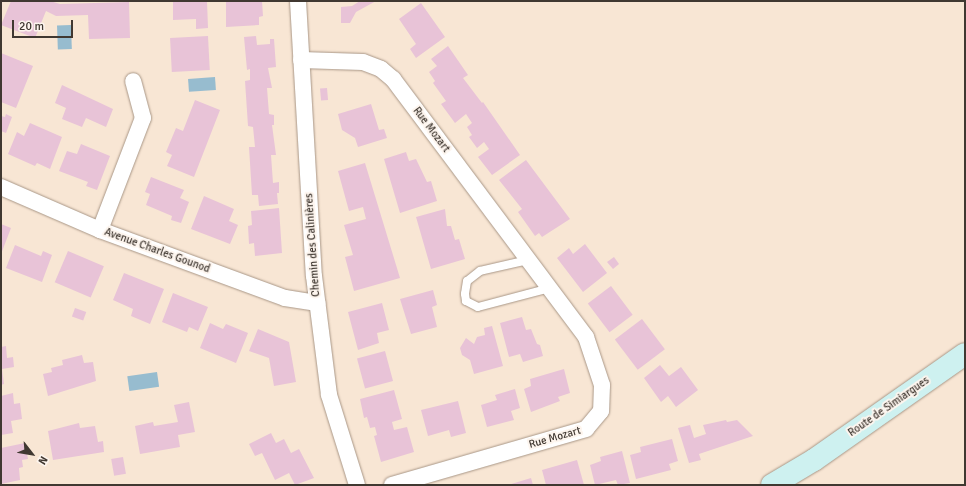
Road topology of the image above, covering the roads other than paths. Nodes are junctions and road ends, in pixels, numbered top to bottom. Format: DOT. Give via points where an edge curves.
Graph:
graph roads {
  1 [pos="298,1"];
  2 [pos="301,60"];
  3 [pos="133,81"];
  4 [pos="1,187"];
  5 [pos="100,230"];
  6 [pos="528,260"];
  7 [pos="550,288"];
  8 [pos="318,303"];
  9 [pos="965,354"];
  10 [pos="357,485"];
  11 [pos="392,485"];
  12 [pos="772,485"];
  1 -- 2 [label="street, Chemin des Calinières"];
  2 -- 6 [label="street, Rue Mozart" via="363,62 381,69 393,79"];
  2 -- 8 [label="street, Chemin des Calinières"];
  3 -- 5 [label="street" via="143,118"];
  4 -- 5 [label="street, Avenue Charles Gounod"];
  5 -- 8 [label="street, Avenue Charles Gounod" via="285,298"];
  6 -- 7 [label="street, Rue Mozart"];
  6 -- 7 [label="lane" via="480,271 467,281 466,301 478,307"];
  7 -- 11 [label="street, Rue Mozart" via="586,337 602,385 602,411 586,429"];
  8 -- 10 [label="street, Chemin des Calinières" via="329,395"];
  9 -- 12 [label="street, Route de Simiargues" via="814,460"];
}
